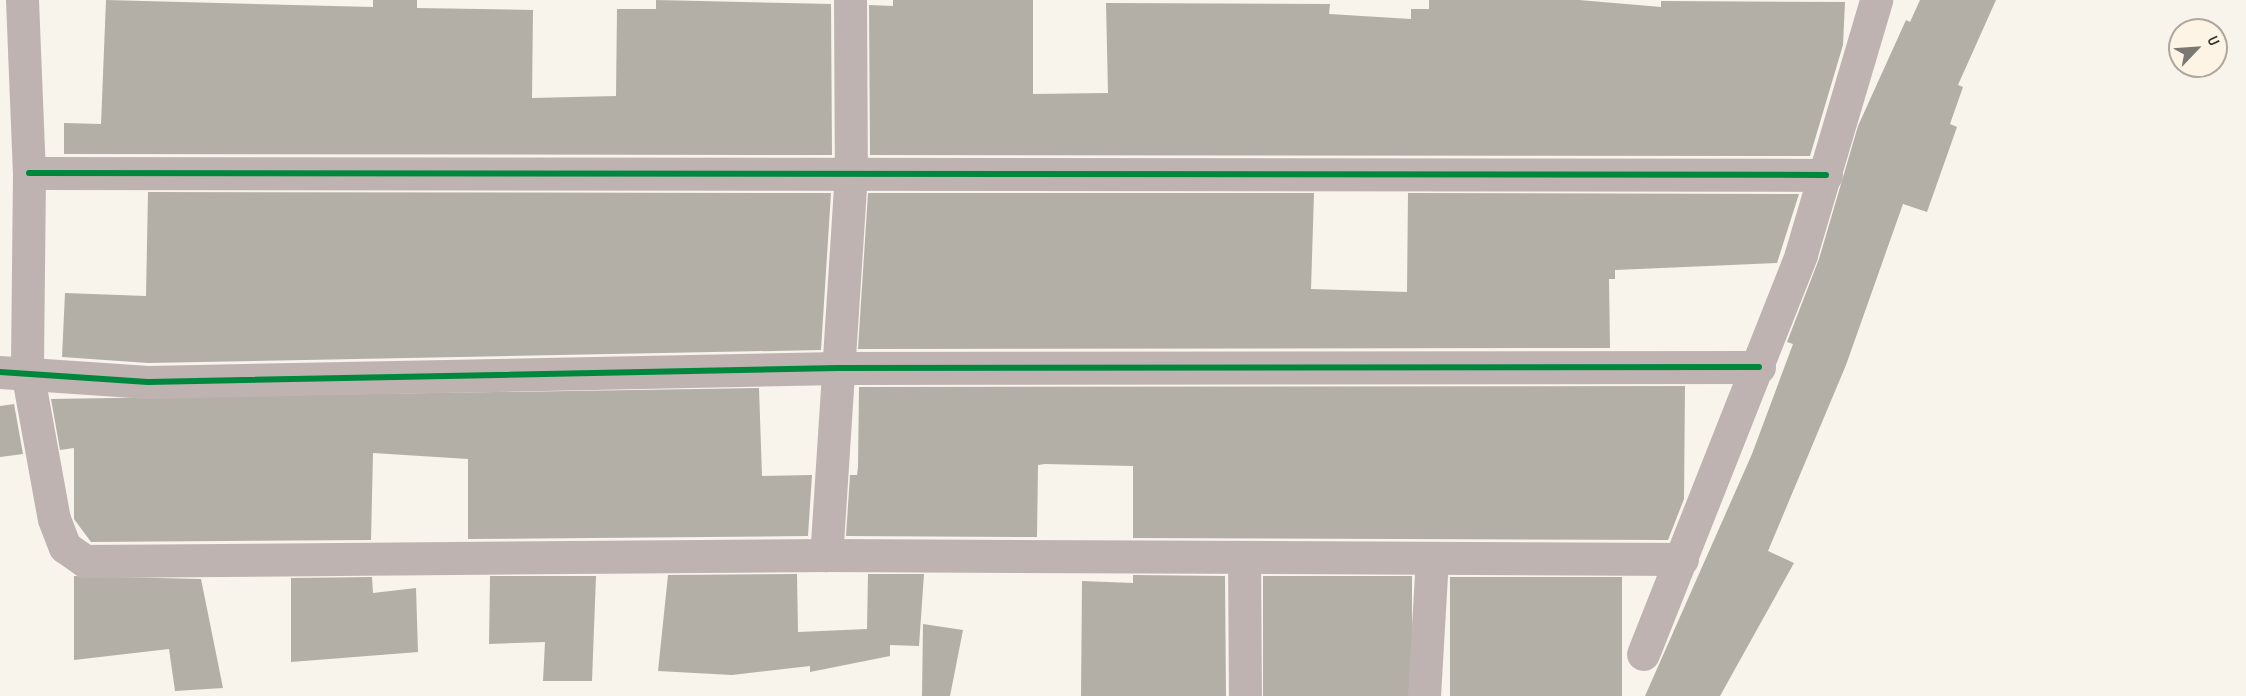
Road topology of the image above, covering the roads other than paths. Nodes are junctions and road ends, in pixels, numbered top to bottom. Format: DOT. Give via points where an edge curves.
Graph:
graph roads {
  1 [pos="22,0"];
  2 [pos="850,0"];
  3 [pos="1876,0"];
  4 [pos="851,172"];
  5 [pos="29,173"];
  6 [pos="1826,176"];
  7 [pos="1759,367"];
  8 [pos="838,368"];
  9 [pos="13,371"];
  10 [pos="826,555"];
  11 [pos="1244,557"];
  12 [pos="1432,558"];
  13 [pos="1682,559"];
  14 [pos="1643,654"];
  15 [pos="1245,696"];
  16 [pos="1424,696"];
  1 -- 5 [label="street"];
  2 -- 4 [label="street"];
  3 -- 6 [label="street"];
  4 -- 5 [label="street"];
  4 -- 6 [label="street"];
  4 -- 8 [label="street"];
  5 -- 9 [label="street"];
  6 -- 7 [label="street"];
  7 -- 8 [label="street"];
  7 -- 13 [label="street"];
  8 -- 9 [label="street" via="148,382"];
  8 -- 10 [label="street"];
  9 -- 10 [label="street" via="64,547 85,561"];
  10 -- 11 [label="street"];
  11 -- 12 [label="street"];
  11 -- 15 [label="street"];
  12 -- 13 [label="street"];
  12 -- 16 [label="street"];
  13 -- 14 [label="street"];
}
